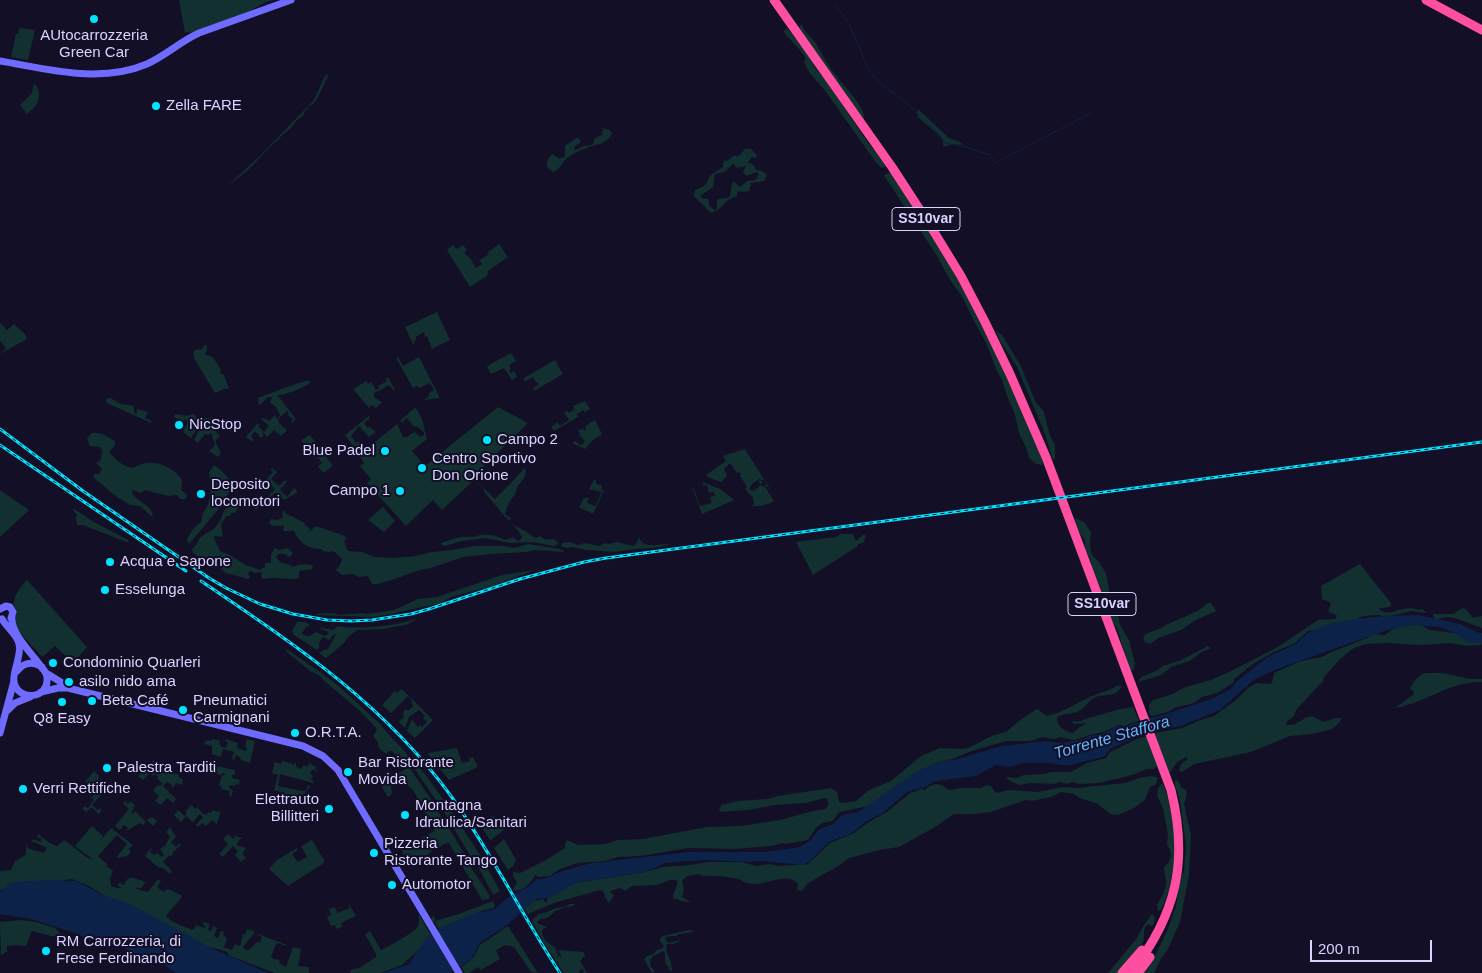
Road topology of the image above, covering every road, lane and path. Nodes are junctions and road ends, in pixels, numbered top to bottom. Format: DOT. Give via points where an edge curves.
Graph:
graph roads {
  1 [pos="291,0"];
  2 [pos="774,0"];
  3 [pos="1426,0"];
  4 [pos="1439,0"];
  5 [pos="1482,24"];
  6 [pos="1482,30"];
  7 [pos="0,61"];
  8 [pos="0,613"];
  9 [pos="12,616"];
  10 [pos="44,670"];
  11 [pos="16,672"];
  12 [pos="14,680"];
  13 [pos="76,690"];
  14 [pos="41,692"];
  15 [pos="32,696"];
  16 [pos="5,715"];
  17 [pos="0,733"];
  18 [pos="1157,934"];
  19 [pos="458,972"];
  20 [pos="1122,973"];
  21 [pos="1131,973"];
  22 [pos="1138,973"];
  1 -- 7 [label="main road" via="199,33 155,60 121,72 82,74"];
  2 -- 18 [label="highway, SS10var" via="892,167 944,247 1010,374 1046,458 1172,790 1179,832 1179,861 1170,904"];
  3 -- 6 [label="highway"];
  4 -- 5 [label="highway"];
  8 -- 9 [label="main road" via="8,620"];
  8 -- 9 [label="main road" via="6,606 10,607"];
  8 -- 11 [label="main road" via="19,644"];
  9 -- 10 [label="main road" via="14,631"];
  10 -- 11 [label="main road" via="30,663"];
  10 -- 13 [label="main road" via="60,683"];
  10 -- 14 [label="main road" via="47,679"];
  11 -- 12 [label="main road"];
  12 -- 15 [label="main road" via="21,693"];
  12 -- 16 [label="main road"];
  13 -- 14 [label="main road" via="58,688"];
  13 -- 19 [label="main road" via="308,748 323,756 338,770"];
  14 -- 15 [label="main road"];
  15 -- 16 [label="main road" via="15,702"];
  16 -- 17 [label="main road"];
  18 -- 20 [label="highway" via="1150,938"];
  18 -- 21 [label="highway"];
  18 -- 22 [label="highway" via="1157,943"];
}
